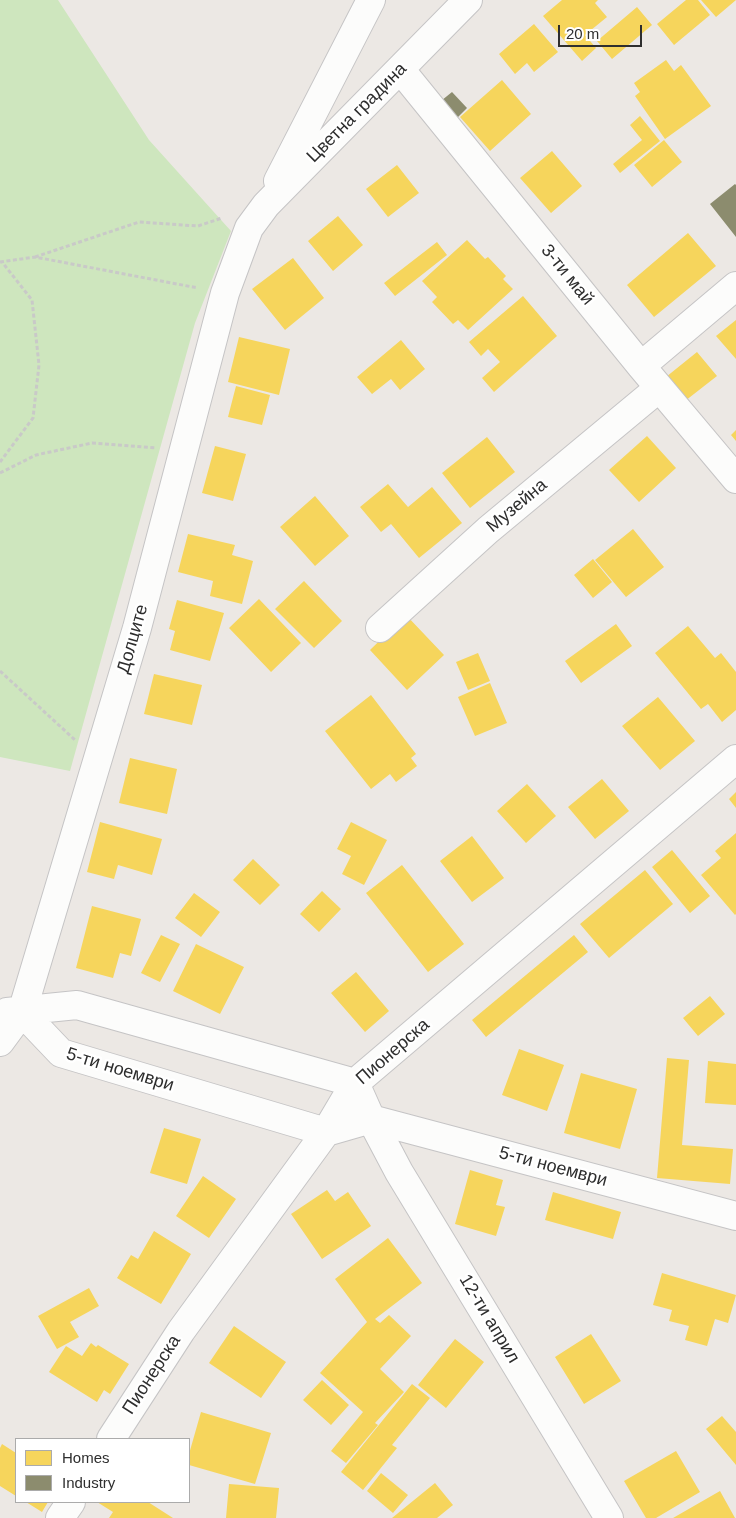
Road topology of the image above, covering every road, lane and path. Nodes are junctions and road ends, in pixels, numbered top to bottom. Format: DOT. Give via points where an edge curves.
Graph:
graph roads {
  1 [pos="371,0"];
  2 [pos="468,0"];
  3 [pos="400,69"];
  4 [pos="266,205"];
  5 [pos="224,218"];
  6 [pos="249,228"];
  7 [pos="35,257"];
  8 [pos="1,262"];
  9 [pos="736,286"];
  10 [pos="224,293"];
  11 [pos="641,366"];
  12 [pos="659,388"];
  13 [pos="184,450"];
  14 [pos="0,462"];
  15 [pos="0,472"];
  16 [pos="736,479"];
  17 [pos="380,628"];
  18 [pos="0,671"];
  19 [pos="736,759"];
  20 [pos="97,761"];
  21 [pos="11,1012"];
  22 [pos="0,1042"];
  23 [pos="355,1083"];
  24 [pos="371,1119"];
  25 [pos="326,1132"];
  26 [pos="736,1216"];
  27 [pos="112,1438"];
  28 [pos="70,1503"];
  29 [pos="60,1518"];
  30 [pos="609,1518"];
  1 -- 4 [label="street"];
  2 -- 3 [label="street, Цветна градина"];
  3 -- 4 [label="street, Цветна градина"];
  3 -- 11 [label="street, 3-ти май"];
  4 -- 6 [label="street, Цветна градина"];
  5 -- 7 [label="path" via="198,226 139,222"];
  6 -- 10 [label="street, Долците"];
  7 -- 8 [label="path"];
  7 -- 10 [label="path"];
  8 -- 14 [label="path" via="32,300 39,365 33,418"];
  9 -- 11 [label="street"];
  10 -- 13 [label="street, Долците"];
  11 -- 12 [label="street, 3-ти май"];
  12 -- 16 [label="street, 3-ти май"];
  12 -- 17 [label="street, Музейна" via="488,530"];
  13 -- 15 [label="path" via="92,443 36,455"];
  13 -- 20 [label="street, Долците" via="137,628"];
  18 -- 20 [label="path"];
  19 -- 23 [label="street, Пионерска"];
  20 -- 21 [label="street, Долците"];
  21 -- 22 [label="street, Долците"];
  21 -- 23 [label="street" via="77,1005"];
  21 -- 25 [label="street, 5-ти ноември" via="61,1053"];
  23 -- 24 [label="street"];
  23 -- 25 [label="street, Пионерска"];
  24 -- 25 [label="street"];
  24 -- 26 [label="street, 5-ти ноември"];
  24 -- 30 [label="street, 12-ти април" via="399,1172"];
  25 -- 27 [label="street, Пионерска" via="181,1331"];
  28 -- 29 [label="street"];
}
